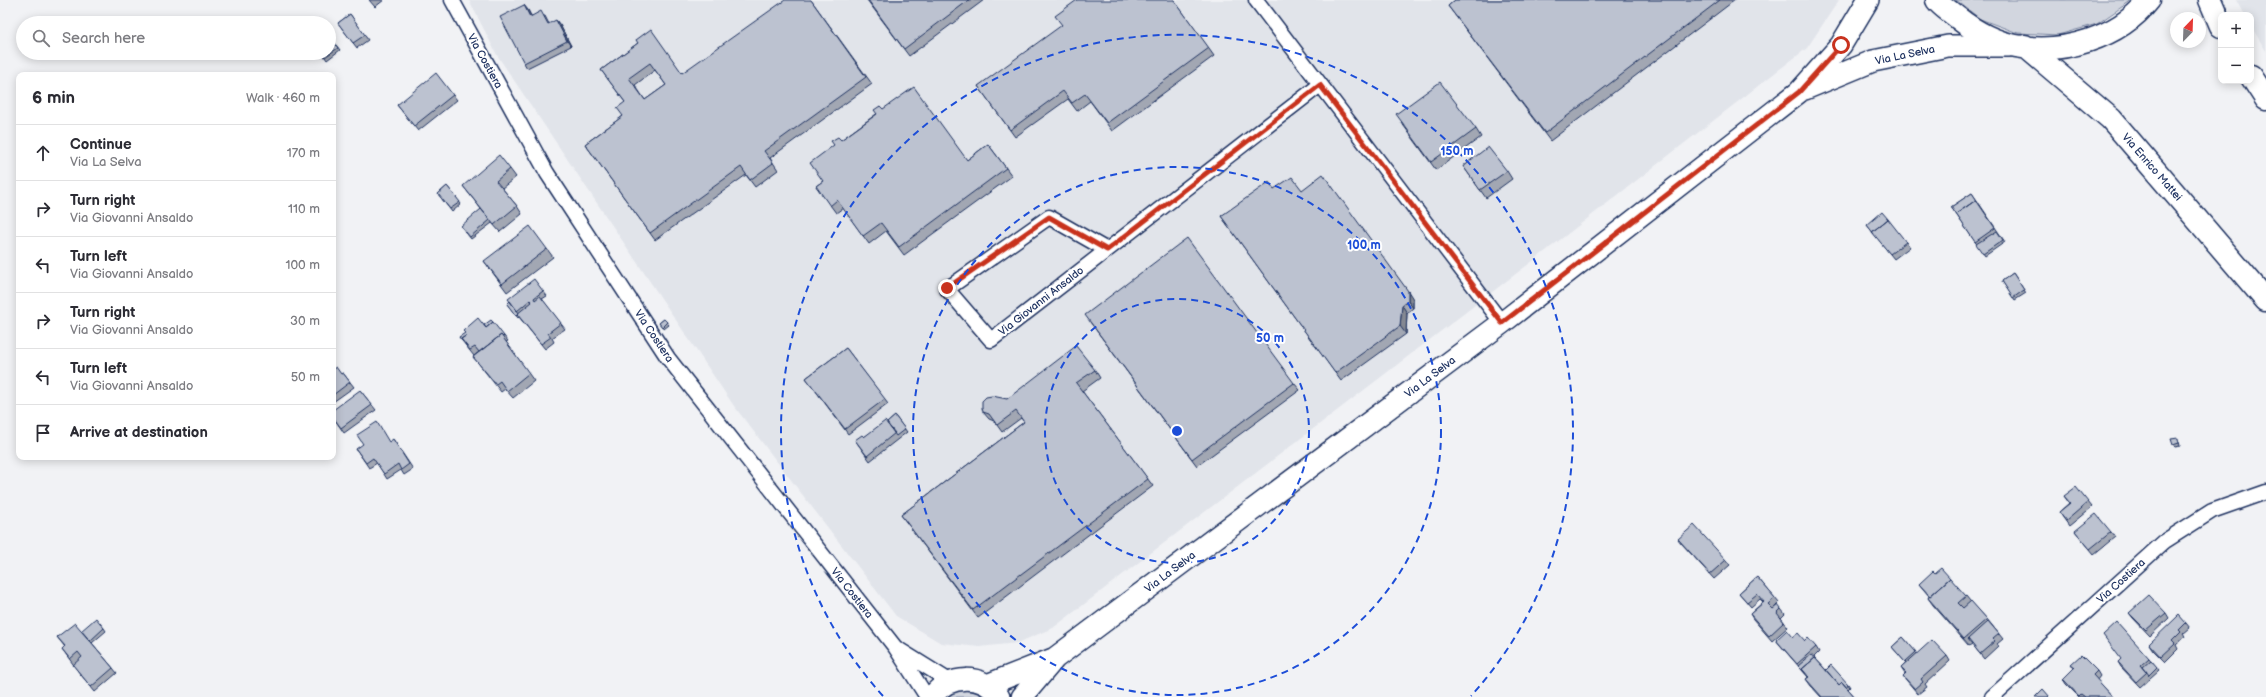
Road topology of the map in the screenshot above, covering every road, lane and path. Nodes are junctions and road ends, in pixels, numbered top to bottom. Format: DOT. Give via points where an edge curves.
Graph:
graph roads {
  1 [pos="452,0"];
  2 [pos="1256,0"];
  3 [pos="1868,0"];
  4 [pos="1937,0"];
  5 [pos="2149,0"];
  6 [pos="2210,0"];
  7 [pos="2218,19"];
  8 [pos="2020,46"];
  9 [pos="2254,81"];
  10 [pos="1320,85"];
  11 [pos="1799,92"];
  12 [pos="2266,99"];
  13 [pos="1107,250"];
  14 [pos="2266,300"];
  15 [pos="1502,323"];
  16 [pos="2266,492"];
  17 [pos="895,647"];
  18 [pos="1055,658"];
  19 [pos="951,682"];
  20 [pos="993,691"];
  21 [pos="927,697"];
  22 [pos="932,697"];
  23 [pos="1022,697"];
  24 [pos="1992,697"];
  1 -- 17 [label="street, Via Costiera" via="547,173 668,358"];
  2 -- 10 [label="street"];
  3 -- 11 [label="street, Via La Selva" via="1841,45"];
  4 -- 8 [label="main road" via="1974,31"];
  5 -- 8 [label="main road" via="2140,11 2103,36 2060,48"];
  6 -- 7 [label="main road"];
  8 -- 11 [label="street, Via La Selva" via="1948,46 1872,61"];
  8 -- 14 [label="main road, Via Enrico Mattei" via="2111,118"];
  9 -- 12 [label="main road"];
  10 -- 13 [label="street, Via Giovanni Ansaldo"];
  10 -- 15 [label="street"];
  11 -- 15 [label="street, Via La Selva"];
  13 -- 13 [label="street, Via Giovanni Ansaldo" via="991,340 947,288 1049,217"];
  15 -- 18 [label="street, Via La Selva"];
  16 -- 24 [label="street, Via Costiera" via="2212,511 2165,541"];
  17 -- 19 [label="street, Via Costiera"];
  17 -- 21 [label="street, Via Costiera"];
  18 -- 20 [label="street, Via La Selva"];
  18 -- 23 [label="street, Via La Selva"];
  19 -- 20 [label="street" via="969,679"];
  19 -- 22 [label="street" via="942,686"];
}
